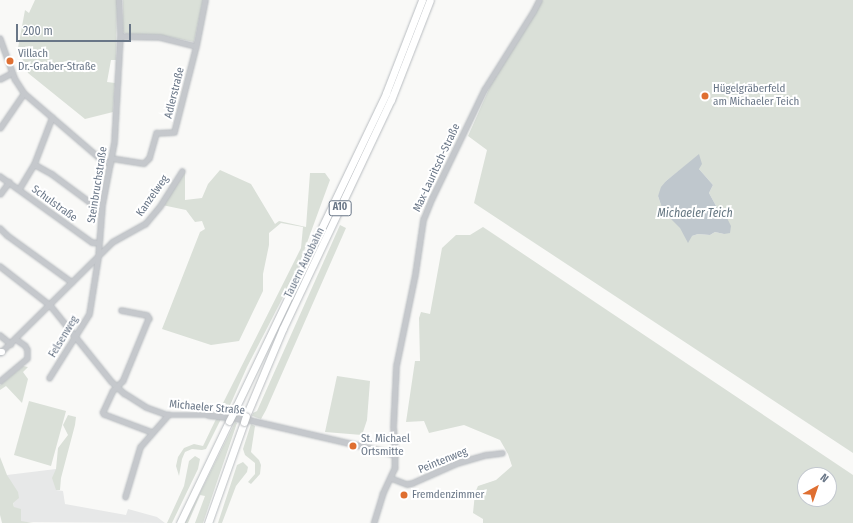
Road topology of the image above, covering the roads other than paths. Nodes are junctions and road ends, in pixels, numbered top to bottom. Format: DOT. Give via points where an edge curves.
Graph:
graph roads {
  1 [pos="119,0"];
  2 [pos="205,0"];
  3 [pos="422,0"];
  4 [pos="430,0"];
  5 [pos="539,0"];
  6 [pos="120,36"];
  7 [pos="0,38"];
  8 [pos="196,46"];
  9 [pos="12,73"];
  10 [pos="0,79"];
  11 [pos="24,93"];
  12 [pos="52,117"];
  13 [pos="0,128"];
  14 [pos="110,160"];
  15 [pos="34,164"];
  16 [pos="182,171"];
  17 [pos="0,176"];
  18 [pos="9,182"];
  19 [pos="19,189"];
  20 [pos="0,194"];
  21 [pos="102,205"];
  22 [pos="0,228"];
  23 [pos="99,243"];
  24 [pos="98,257"];
  25 [pos="0,266"];
  26 [pos="72,282"];
  27 [pos="50,305"];
  28 [pos="121,310"];
  29 [pos="0,335"];
  30 [pos="75,337"];
  31 [pos="15,339"];
  32 [pos="11,344"];
  33 [pos="1,352"];
  34 [pos="49,378"];
  35 [pos="0,381"];
  36 [pos="117,387"];
  37 [pos="168,414"];
  38 [pos="152,432"];
  39 [pos="502,453"];
  40 [pos="395,455"];
  41 [pos="392,478"];
  42 [pos="125,497"];
  43 [pos="180,523"];
  44 [pos="208,523"];
  45 [pos="374,523"];
  1 -- 6 [label="street, Steinbruchstraße"];
  2 -- 8 [label="street, Adlerstraße"];
  3 -- 43 [label="highway, Tauern Autobahn / A10, bridge" via="386,93"];
  4 -- 44 [label="highway, Tauern Autobahn / A10" via="391,100 283,328 245,419"];
  5 -- 40 [label="street, Max-Lauritsch-Straße" via="484,90 423,220 396,366 393,427"];
  6 -- 8 [label="street" via="160,37"];
  6 -- 14 [label="street, Steinbruchstraße" via="116,120"];
  7 -- 9 [label="street"];
  8 -- 14 [label="street, Adlerstraße" via="174,132 156,133 146,162"];
  9 -- 10 [label="street"];
  9 -- 11 [label="street"];
  11 -- 12 [label="street"];
  11 -- 13 [label="street"];
  12 -- 14 [label="street" via="102,160"];
  12 -- 15 [label="street"];
  14 -- 21 [label="street, Steinbruchstraße"];
  15 -- 19 [label="street"];
  15 -- 21 [label="street" via="90,202"];
  16 -- 24 [label="street, Kanzelweg" via="145,224 112,242"];
  17 -- 18 [label="street, Schulstraße"];
  18 -- 19 [label="street, Schulstraße"];
  18 -- 20 [label="street"];
  19 -- 23 [label="street, Schulstraße" via="92,242"];
  21 -- 23 [label="street, Steinbruchstraße"];
  22 -- 26 [label="street"];
  23 -- 24 [label="street, Steinbruchstraße"];
  24 -- 26 [label="street"];
  24 -- 30 [label="street, Felsenweg" via="89,314"];
  25 -- 27 [label="street, Michaeler Straße"];
  26 -- 27 [label="street"];
  27 -- 30 [label="street, Michaeler Straße"];
  27 -- 31 [label="street"];
  28 -- 36 [label="street" via="147,315 149,318 123,381"];
  29 -- 32 [label="street"];
  30 -- 34 [label="street, Felsenweg"];
  30 -- 36 [label="street, Michaeler Straße"];
  31 -- 32 [label="street"];
  31 -- 35 [label="street" via="25,346 27,358"];
  32 -- 33 [label="street"];
  36 -- 37 [label="street, Michaeler Straße" via="130,398"];
  36 -- 38 [label="street" via="103,408 104,414"];
  37 -- 38 [label="street"];
  37 -- 40 [label="street, Michaeler Straße" via="225,416 250,420"];
  38 -- 42 [label="street" via="140,447"];
  39 -- 41 [label="street, Peintenweg" via="457,463 412,483 407,484"];
  40 -- 41 [label="street" via="396,464"];
  41 -- 45 [label="street" via="383,494"];
}
